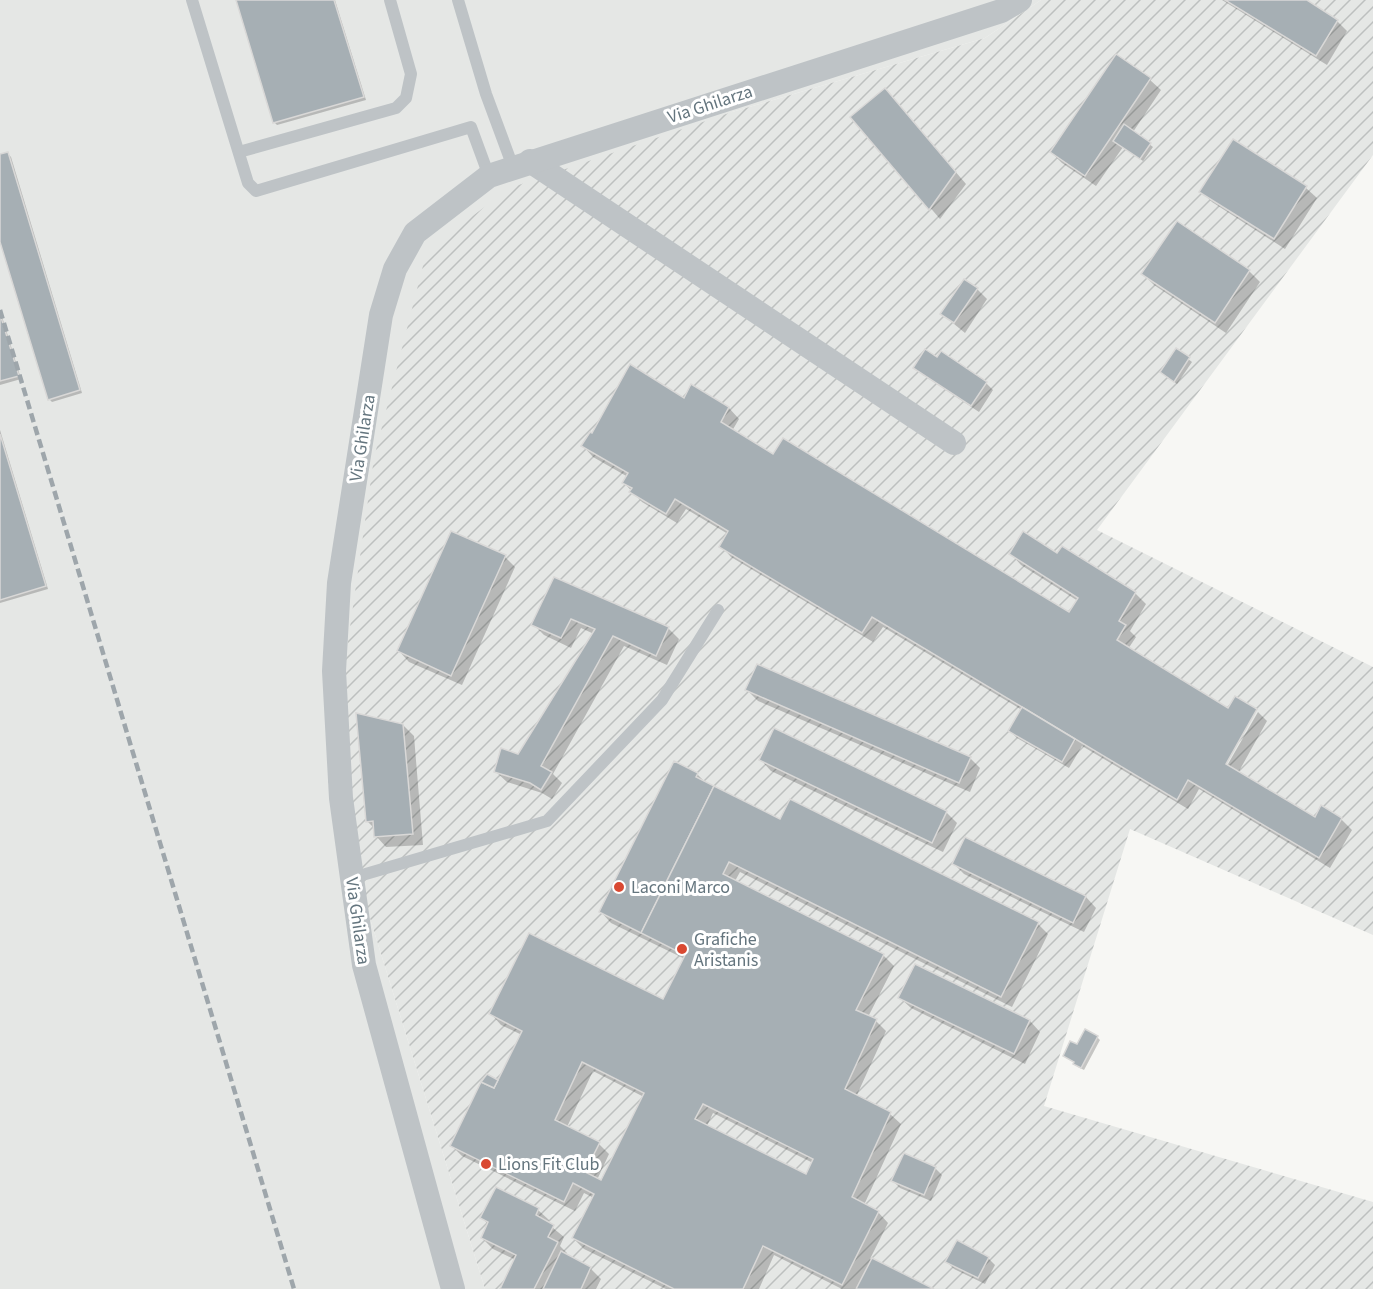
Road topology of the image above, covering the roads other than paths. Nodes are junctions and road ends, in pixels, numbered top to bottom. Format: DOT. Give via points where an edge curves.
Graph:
graph roads {
  1 [pos="192,0"];
  2 [pos="390,0"];
  3 [pos="458,0"];
  4 [pos="1020,0"];
  5 [pos="239,152"];
  6 [pos="522,164"];
  7 [pos="489,176"];
  8 [pos="954,443"];
  9 [pos="718,610"];
  10 [pos="352,878"];
  11 [pos="453,1289"];
  1 -- 5 [label="lane"];
  2 -- 5 [label="lane" via="411,74 406,98 396,108"];
  3 -- 6 [label="lane" via="486,94"];
  4 -- 6 [label="street, Via Ghilarza" via="1001,11"];
  5 -- 7 [label="lane" via="248,183 256,191 471,127"];
  6 -- 7 [label="street, Via Ghilarza"];
  6 -- 8 [label="street"];
  7 -- 10 [label="street, Via Ghilarza" via="415,233 395,269 381,315 339,583 334,671 341,798"];
  9 -- 10 [label="lane" via="662,700 546,821"];
  10 -- 11 [label="street, Via Ghilarza" via="364,965"];
}
